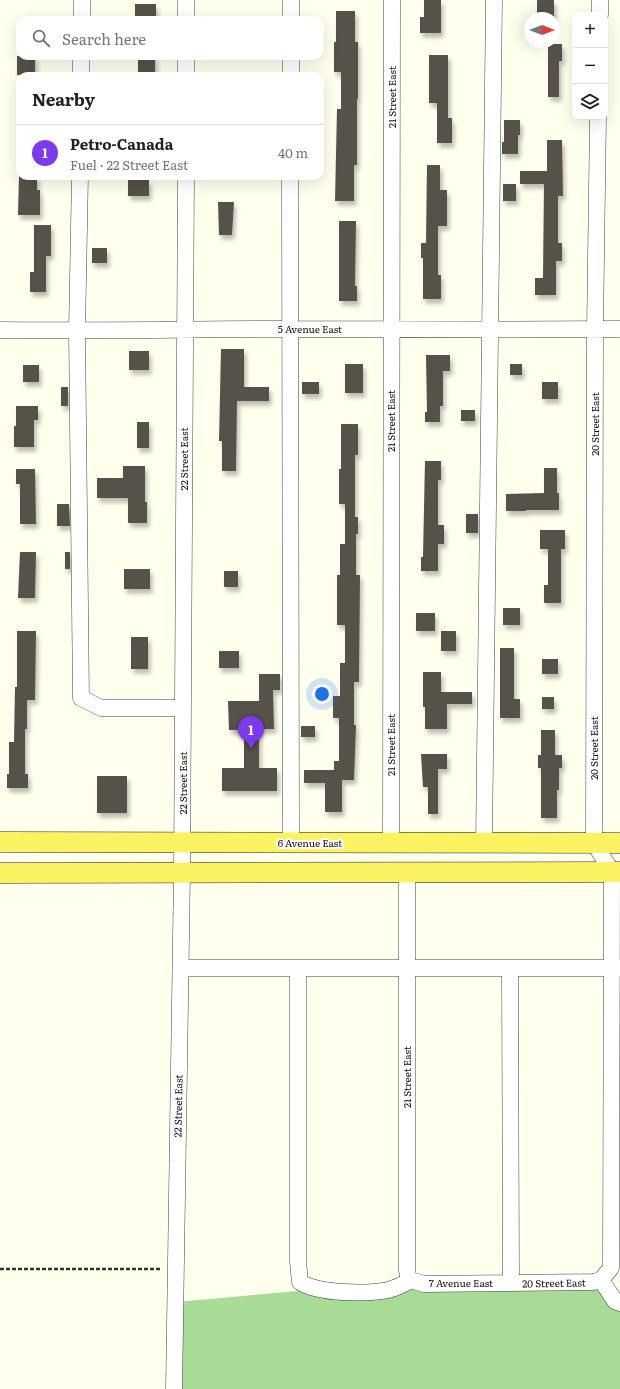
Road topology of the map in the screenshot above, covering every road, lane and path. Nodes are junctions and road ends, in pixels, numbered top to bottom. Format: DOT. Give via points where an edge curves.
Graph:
graph roads {
  1 [pos="82,0"];
  2 [pos="186,0"];
  3 [pos="291,0"];
  4 [pos="392,0"];
  5 [pos="494,0"];
  6 [pos="600,0"];
  7 [pos="600,12"];
  8 [pos="82,16"];
  9 [pos="186,16"];
  10 [pos="291,16"];
  11 [pos="81,60"];
  12 [pos="186,60"];
  13 [pos="291,60"];
  14 [pos="81,72"];
  15 [pos="186,72"];
  16 [pos="291,72"];
  17 [pos="598,120"];
  18 [pos="80,180"];
  19 [pos="186,180"];
  20 [pos="290,180"];
  21 [pos="289,329"];
  22 [pos="491,329"];
  23 [pos="595,329"];
  24 [pos="620,329"];
  25 [pos="0,330"];
  26 [pos="185,330"];
  27 [pos="391,330"];
  28 [pos="77,331"];
  29 [pos="183,708"];
  30 [pos="0,842"];
  31 [pos="391,842"];
  32 [pos="182,843"];
  33 [pos="290,843"];
  34 [pos="484,843"];
  35 [pos="594,843"];
  36 [pos="620,843"];
  37 [pos="407,872"];
  38 [pos="616,872"];
  39 [pos="0,873"];
  40 [pos="182,873"];
  41 [pos="407,967"];
  42 [pos="181,968"];
  43 [pos="298,968"];
  44 [pos="510,968"];
  45 [pos="616,968"];
  46 [pos="0,1269"];
  47 [pos="175,1269"];
  48 [pos="411,1280"];
  49 [pos="601,1280"];
  50 [pos="511,1283"];
  51 [pos="620,1303"];
  52 [pos="174,1389"];
  1 -- 8 [label="street"];
  2 -- 9 [label="street"];
  3 -- 10 [label="street"];
  4 -- 27 [label="street, 21 Street East"];
  5 -- 22 [label="street"];
  6 -- 7 [label="street"];
  11 -- 14 [label="street"];
  12 -- 15 [label="street"];
  13 -- 16 [label="street"];
  17 -- 23 [label="street, 20 Street East"];
  18 -- 28 [label="street"];
  19 -- 26 [label="street, 22 Street East"];
  20 -- 21 [label="street"];
  21 -- 26 [label="street, 5 Avenue East"];
  21 -- 27 [label="street, 5 Avenue East"];
  21 -- 33 [label="street"];
  22 -- 23 [label="street, 5 Avenue East"];
  22 -- 27 [label="street, 5 Avenue East"];
  22 -- 34 [label="street"];
  23 -- 24 [label="street, 5 Avenue East"];
  23 -- 35 [label="street, 20 Street East"];
  25 -- 28 [label="street, 5 Avenue East"];
  26 -- 28 [label="street, 5 Avenue East"];
  26 -- 29 [label="street, 22 Street East"];
  27 -- 31 [label="street, 21 Street East"];
  28 -- 29 [label="street" via="81,698 102,708"];
  29 -- 32 [label="street, 22 Street East"];
  30 -- 32 [label="main road, 6 Avenue East"];
  31 -- 33 [label="main road, 6 Avenue East"];
  31 -- 34 [label="main road, 6 Avenue East"];
  32 -- 33 [label="main road, 6 Avenue East"];
  32 -- 40 [label="street, 22 Street East"];
  34 -- 35 [label="main road, 6 Avenue East"];
  35 -- 36 [label="main road, 6 Avenue East"];
  35 -- 38 [label="street"];
  37 -- 38 [label="main road"];
  37 -- 40 [label="main road"];
  37 -- 41 [label="street, 21 Street East"];
  38 -- 45 [label="street"];
  39 -- 40 [label="main road"];
  40 -- 42 [label="street, 22 Street East"];
  41 -- 43 [label="street"];
  41 -- 44 [label="street"];
  41 -- 48 [label="street, 21 Street East" via="407,1270"];
  42 -- 43 [label="street"];
  42 -- 47 [label="street, 22 Street East"];
  43 -- 48 [label="street" via="300,1282 306,1286 333,1292 388,1290"];
  44 -- 45 [label="street"];
  44 -- 50 [label="street"];
  45 -- 49 [label="street" via="611,1268"];
  46 -- 47 [label="path"];
  47 -- 52 [label="street, 22 Street East"];
  48 -- 50 [label="street, 7 Avenue East" via="424,1284"];
  49 -- 50 [label="street, 20 Street East"];
  49 -- 51 [label="street"];
}
